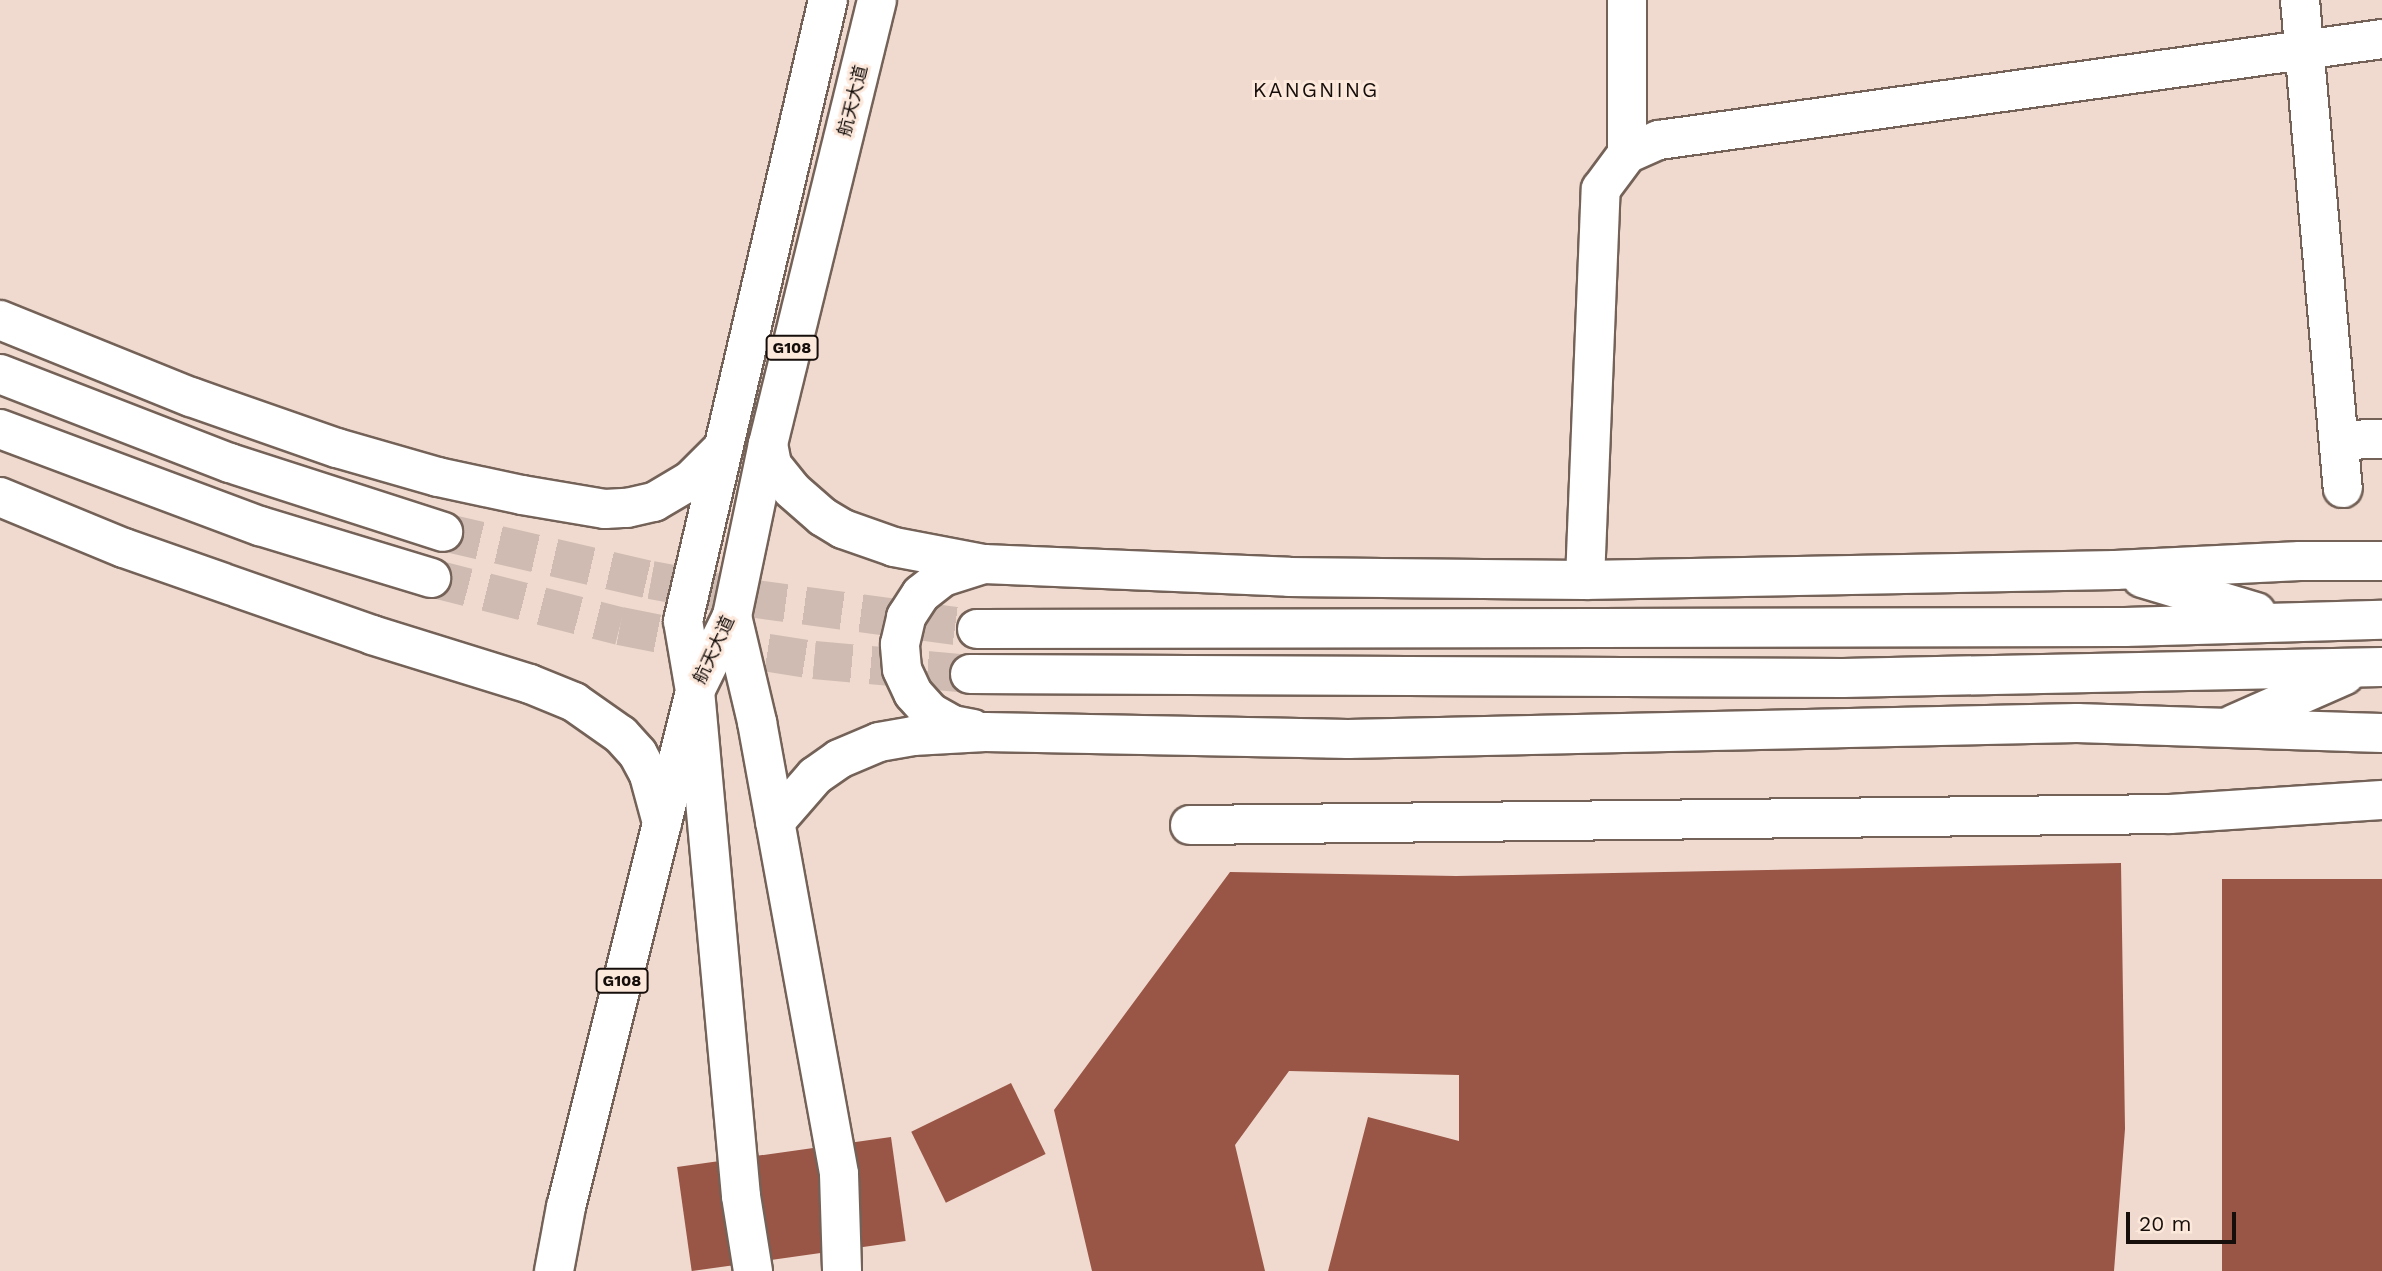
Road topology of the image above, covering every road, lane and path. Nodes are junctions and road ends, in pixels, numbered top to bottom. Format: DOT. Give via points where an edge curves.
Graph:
graph roads {
  1 [pos="828,0"];
  2 [pos="877,0"];
  3 [pos="1628,0"];
  4 [pos="2300,0"];
  5 [pos="2382,39"];
  6 [pos="2305,47"];
  7 [pos="1627,154"];
  8 [pos="0,320"];
  9 [pos="0,374"];
  10 [pos="0,429"];
  11 [pos="2382,439"];
  12 [pos="2339,440"];
  13 [pos="768,444"];
  14 [pos="723,448"];
  15 [pos="2343,488"];
  16 [pos="0,497"];
  17 [pos="443,532"];
  18 [pos="2382,561"];
  19 [pos="984,564"];
  20 [pos="2115,570"];
  21 [pos="431,578"];
  22 [pos="1585,580"];
  23 [pos="732,616"];
  24 [pos="2382,620"];
  25 [pos="2288,621"];
  26 [pos="977,629"];
  27 [pos="2372,667"];
  28 [pos="970,674"];
  29 [pos="695,691"];
  30 [pos="2225,728"];
  31 [pos="985,732"];
  32 [pos="2382,733"];
  33 [pos="2382,800"];
  34 [pos="775,822"];
  35 [pos="662,823"];
  36 [pos="1190,825"];
  37 [pos="554,1271"];
  38 [pos="753,1271"];
  39 [pos="842,1271"];
  1 -- 14 [label="main road, 航天大道 / G108"];
  2 -- 13 [label="main road, 航天大道 / G108"];
  3 -- 7 [label="main road"];
  4 -- 6 [label="main road"];
  5 -- 6 [label="main road"];
  6 -- 7 [label="main road" via="1659,140"];
  6 -- 12 [label="main road"];
  7 -- 22 [label="main road" via="1601,189"];
  8 -- 14 [label="main road" via="191,397 337,448 522,495 605,509 654,502 691,481"];
  9 -- 17 [label="main road" via="230,463"];
  10 -- 21 [label="main road" via="260,526"];
  11 -- 12 [label="main road"];
  12 -- 15 [label="main road"];
  13 -- 19 [label="main road" via="772,465 792,490 843,529 894,547"];
  13 -- 23 [label="main road, 航天大道 / G108"];
  14 -- 29 [label="main road, 航天大道 / G108" via="682,621"];
  16 -- 35 [label="main road" via="124,548 574,702 621,735 638,754"];
  18 -- 20 [label="main road"];
  19 -- 22 [label="main road" via="1289,577"];
  19 -- 31 [label="main road" via="943,577 920,594 906,617 900,644 902,670 913,693 930,712 953,725"];
  20 -- 22 [label="main road"];
  20 -- 25 [label="main road"];
  23 -- 29 [label="main road, 航天大道 / G108"];
  23 -- 34 [label="main road"];
  24 -- 25 [label="main road"];
  25 -- 26 [label="main road" via="2125,627"];
  27 -- 28 [label="main road" via="1843,678"];
  27 -- 30 [label="main road"];
  29 -- 35 [label="main road, G108"];
  29 -- 38 [label="main road" via="741,1196"];
  30 -- 31 [label="main road" via="2077,723 1348,740"];
  30 -- 32 [label="main road"];
  31 -- 34 [label="main road" via="879,742 839,759 815,776"];
  33 -- 36 [label="main road" via="2170,814"];
  34 -- 39 [label="main road" via="839,1174"];
  35 -- 37 [label="main road, G108"];
}
